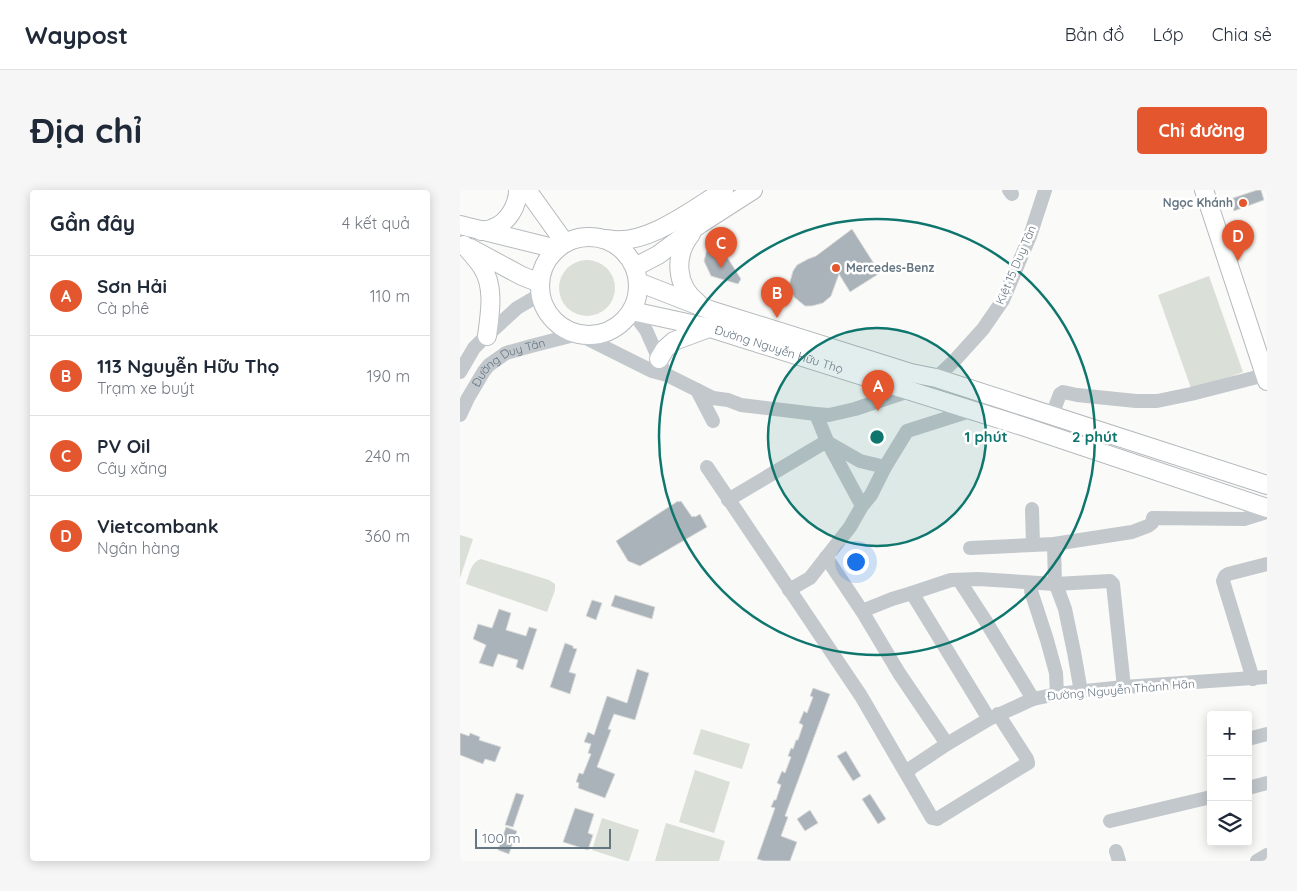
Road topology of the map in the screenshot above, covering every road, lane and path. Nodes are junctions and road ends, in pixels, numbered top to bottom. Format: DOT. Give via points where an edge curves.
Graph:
graph roads {
  1 [pos="518,190"];
  2 [pos="527,190"];
  3 [pos="724,190"];
  4 [pos="753,190"];
  5 [pos="1045,190"];
  6 [pos="1204,190"];
  7 [pos="700,224"];
  8 [pos="460,225"];
  9 [pos="482,231"];
  10 [pos="600,238"];
  11 [pos="462,245"];
  12 [pos="561,246"];
  13 [pos="637,274"];
  14 [pos="540,289"];
  15 [pos="710,310"];
  16 [pos="632,311"];
  17 [pos="710,328"];
  18 [pos="578,334"];
  19 [pos="487,336"];
  20 [pos="474,348"];
  21 [pos="489,365"];
  22 [pos="663,367"];
  23 [pos="460,372"];
  24 [pos="936,378"];
  25 [pos="1266,378"];
  26 [pos="697,390"];
  27 [pos="912,390"];
  28 [pos="973,410"];
  29 [pos="816,414"];
  30 [pos="460,415"];
  31 [pos="1052,415"];
  32 [pos="713,421"];
  33 [pos="827,441"];
  34 [pos="707,467"];
  35 [pos="885,467"];
  36 [pos="1267,485"];
  37 [pos="728,500"];
  38 [pos="862,506"];
  39 [pos="1267,508"];
  40 [pos="1032,509"];
  41 [pos="1267,512"];
  42 [pos="1054,544"];
  43 [pos="1033,545"];
  44 [pos="970,548"];
  45 [pos="826,557"];
  46 [pos="1267,564"];
  47 [pos="959,580"];
  48 [pos="1055,584"];
  49 [pos="789,590"];
  50 [pos="1031,591"];
  51 [pos="912,593"];
  52 [pos="862,611"];
  53 [pos="1267,677"];
  54 [pos="1253,679"];
  55 [pos="1124,687"];
  56 [pos="1080,692"];
  57 [pos="1057,694"];
  58 [pos="1033,699"];
  59 [pos="994,717"];
  60 [pos="1267,734"];
  61 [pos="1252,738"];
  62 [pos="948,744"];
  63 [pos="907,774"];
  64 [pos="1267,783"];
  65 [pos="1252,787"];
  66 [pos="1207,798"];
  67 [pos="1110,821"];
  68 [pos="1267,854"];
  69 [pos="1257,861"];
  1 -- 9 [label="main road" via="515,206 505,220"];
  2 -- 12 [label="main road"];
  3 -- 10 [label="main road" via="639,238 629,241"];
  4 -- 7 [label="main road"];
  5 -- 24 [label="street, Kiệt 15 Duy Tân" via="1003,300 982,329"];
  6 -- 25 [label="main road"];
  7 -- 13 [label="main road"];
  7 -- 15 [label="main road" via="682,248 680,273 689,295"];
  8 -- 9 [label="main road"];
  9 -- 12 [label="main road"];
  10 -- 12 [label="main road" via="576,238"];
  10 -- 13 [label="main road" via="621,248"];
  11 -- 14 [label="main road"];
  11 -- 19 [label="main road" via="482,267 488,279 491,298"];
  12 -- 14 [label="main road" via="548,258"];
  13 -- 15 [label="main road, Đường Nguyễn Hữu Thọ"];
  13 -- 16 [label="main road" via="638,293"];
  14 -- 18 [label="main road" via="544,305 554,320"];
  14 -- 19 [label="street, Đường Duy Tân"];
  15 -- 24 [label="main road, Đường Nguyễn Hữu Thọ"];
  16 -- 17 [label="main road, Đường Nguyễn Hữu Thọ"];
  16 -- 18 [label="main road" via="620,324 604,333"];
  16 -- 22 [label="street" via="646,330"];
  17 -- 22 [label="main road" via="674,341 665,349"];
  17 -- 27 [label="main road, Đường Nguyễn Hữu Thọ"];
  18 -- 21 [label="street, Đường Duy Tân" via="506,353"];
  18 -- 22 [label="street" via="652,371"];
  19 -- 20 [label="street, Đường Duy Tân"];
  20 -- 21 [label="street"];
  20 -- 23 [label="street, Đường Duy Tân"];
  21 -- 30 [label="street, Đường Duy Tân"];
  22 -- 26 [label="street"];
  24 -- 31 [label="main road, Đường Nguyễn Hữu Thọ"];
  25 -- 31 [label="street" via="1157,401 1063,392"];
  26 -- 29 [label="street" via="741,405"];
  26 -- 32 [label="street"];
  27 -- 28 [label="main road, Đường Nguyễn Hữu Thọ"];
  27 -- 29 [label="street" via="855,409 829,415"];
  28 -- 35 [label="street" via="907,431"];
  28 -- 39 [label="main road, Đường Nguyễn Hữu Thọ"];
  29 -- 33 [label="street"];
  31 -- 36 [label="main road, Đường Nguyễn Hữu Thọ"];
  33 -- 35 [label="street" via="860,461"];
  33 -- 37 [label="street"];
  33 -- 38 [label="street"];
  34 -- 37 [label="street"];
  35 -- 38 [label="street"];
  37 -- 49 [label="street"];
  38 -- 45 [label="street"];
  40 -- 43 [label="street"];
  41 -- 42 [label="street" via="1244,519 1153,518 1148,526 1132,532"];
  42 -- 43 [label="street"];
  42 -- 48 [label="street"];
  43 -- 44 [label="street"];
  45 -- 49 [label="street" via="810,578"];
  45 -- 52 [label="street"];
  46 -- 54 [label="street" via="1228,574 1223,581"];
  47 -- 48 [label="street"];
  47 -- 51 [label="street"];
  47 -- 58 [label="street"];
  48 -- 55 [label="street" via="1110,581 1113,584"];
  48 -- 56 [label="street" via="1074,652"];
  49 -- 63 [label="street" via="861,696"];
  50 -- 57 [label="street" via="1056,673"];
  51 -- 52 [label="street"];
  51 -- 59 [label="street"];
  52 -- 62 [label="street" via="899,673"];
  53 -- 54 [label="street, Đường Nguyễn Thành Hãn"];
  54 -- 55 [label="street, Đường Nguyễn Thành Hãn"];
  55 -- 56 [label="street, Đường Nguyễn Thành Hãn"];
  56 -- 57 [label="street, Đường Nguyễn Thành Hãn"];
  57 -- 58 [label="street, Đường Nguyễn Thành Hãn"];
  58 -- 59 [label="street, Đường Nguyễn Thành Hãn"];
  59 -- 62 [label="street, Đường Nguyễn Thành Hãn"];
  59 -- 63 [label="street" via="1028,763 937,819 932,818"];
  60 -- 61 [label="street"];
  62 -- 63 [label="street, Đường Nguyễn Thành Hãn"];
  64 -- 65 [label="street"];
  66 -- 67 [label="street"];
  68 -- 69 [label="street"];
}
